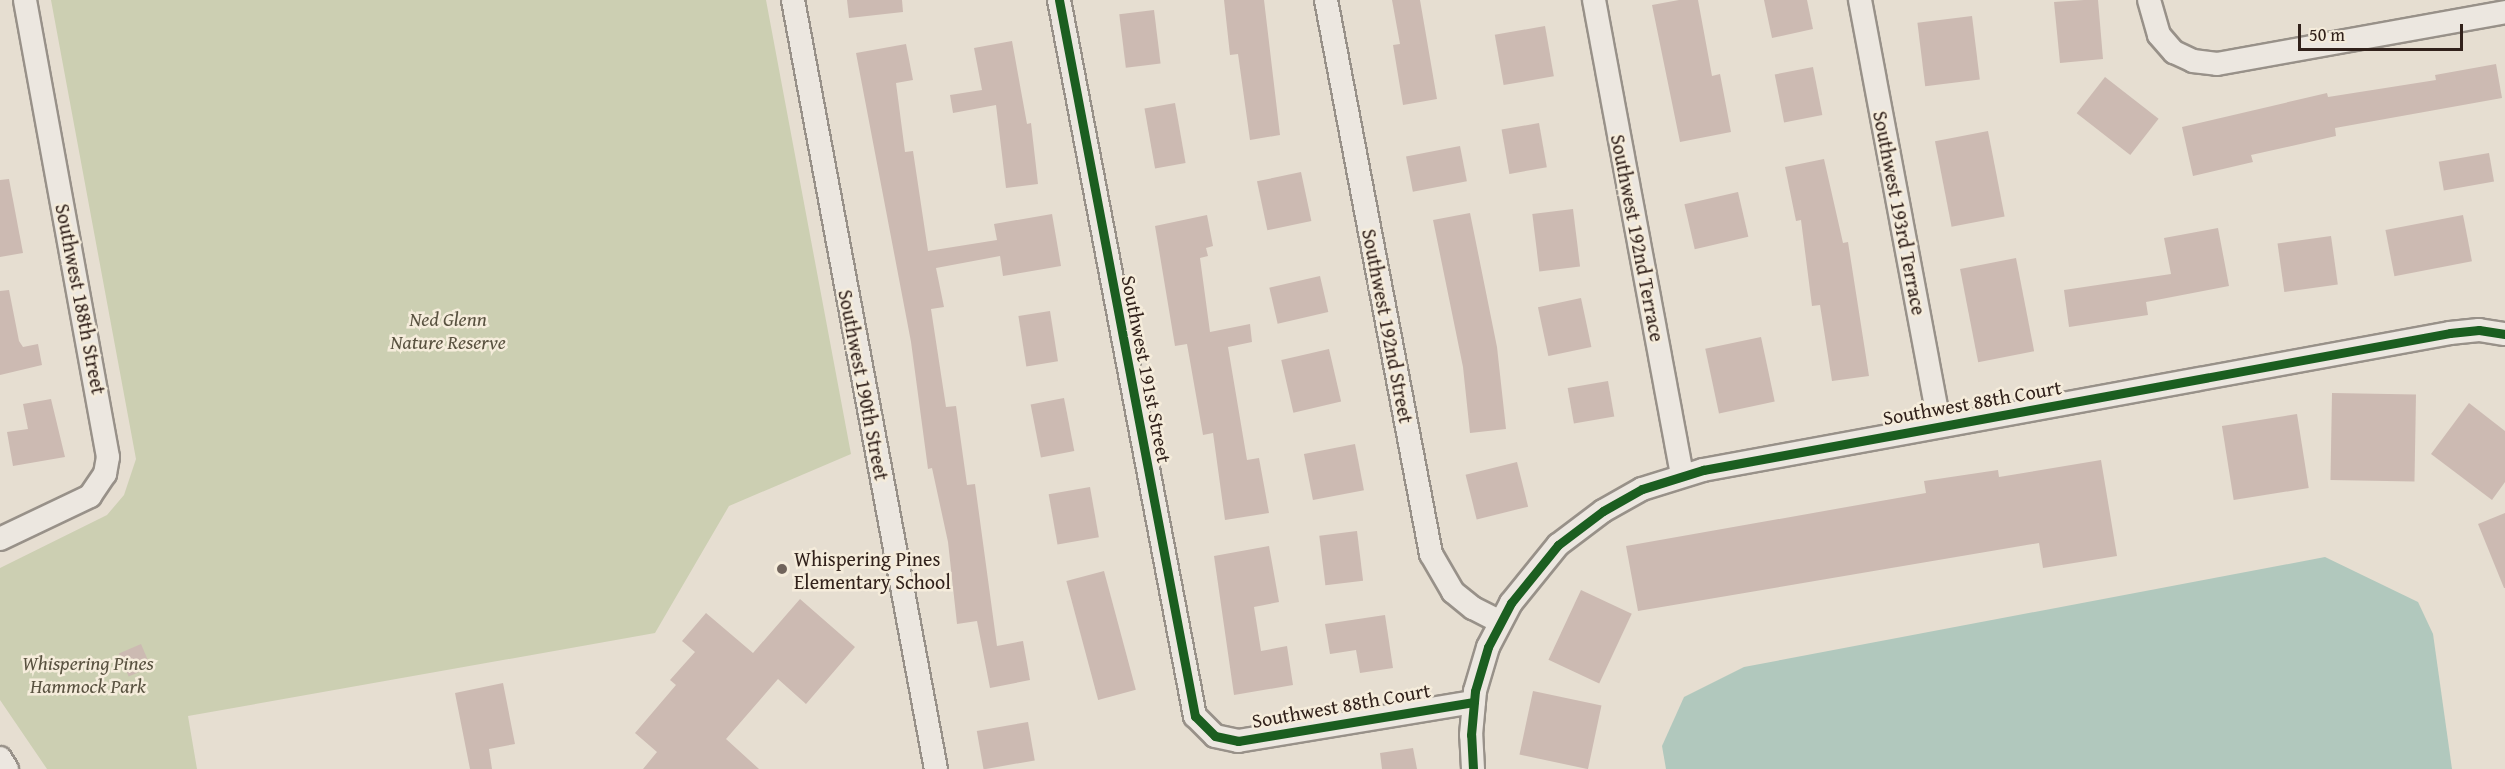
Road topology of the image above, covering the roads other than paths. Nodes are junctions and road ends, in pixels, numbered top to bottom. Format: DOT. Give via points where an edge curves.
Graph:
graph roads {
  1 [pos="25,0"];
  2 [pos="793,0"];
  3 [pos="1059,0"];
  4 [pos="1326,0"];
  5 [pos="1594,0"];
  6 [pos="1860,0"];
  7 [pos="2149,0"];
  8 [pos="2505,12"];
  9 [pos="2505,334"];
  10 [pos="1940,426"];
  11 [pos="1682,476"];
  12 [pos="0,539"];
  13 [pos="1500,622"];
  14 [pos="1474,702"];
  15 [pos="1215,736"];
  16 [pos="0,758"];
  17 [pos="7,769"];
  18 [pos="936,769"];
  19 [pos="1473,769"];
  1 -- 12 [label="street, Southwest 188th Street" via="108,457 105,474 90,496"];
  2 -- 18 [label="street, Southwest 190th Street"];
  3 -- 15 [label="street, Southwest 191st Street" via="1191,705 1201,725"];
  4 -- 13 [label="street, Southwest 192nd Street" via="1431,554 1453,592"];
  5 -- 11 [label="street, Southwest 192nd Terrace"];
  6 -- 10 [label="street, Southwest 193rd Terrace"];
  7 -- 8 [label="street" via="2159,35 2174,52 2193,61 2230,62"];
  9 -- 10 [label="street, Southwest 88th Court" via="2479,330 2450,333"];
  10 -- 11 [label="street, Southwest 88th Court"];
  11 -- 13 [label="street, Southwest 88th Court" via="1642,489 1578,528 1538,567"];
  13 -- 14 [label="street, Southwest 88th Court" via="1480,670"];
  14 -- 15 [label="street, Southwest 88th Court" via="1247,740"];
  14 -- 19 [label="street, Southwest 88th Court"];
  16 -- 17 [label="street"];
}
